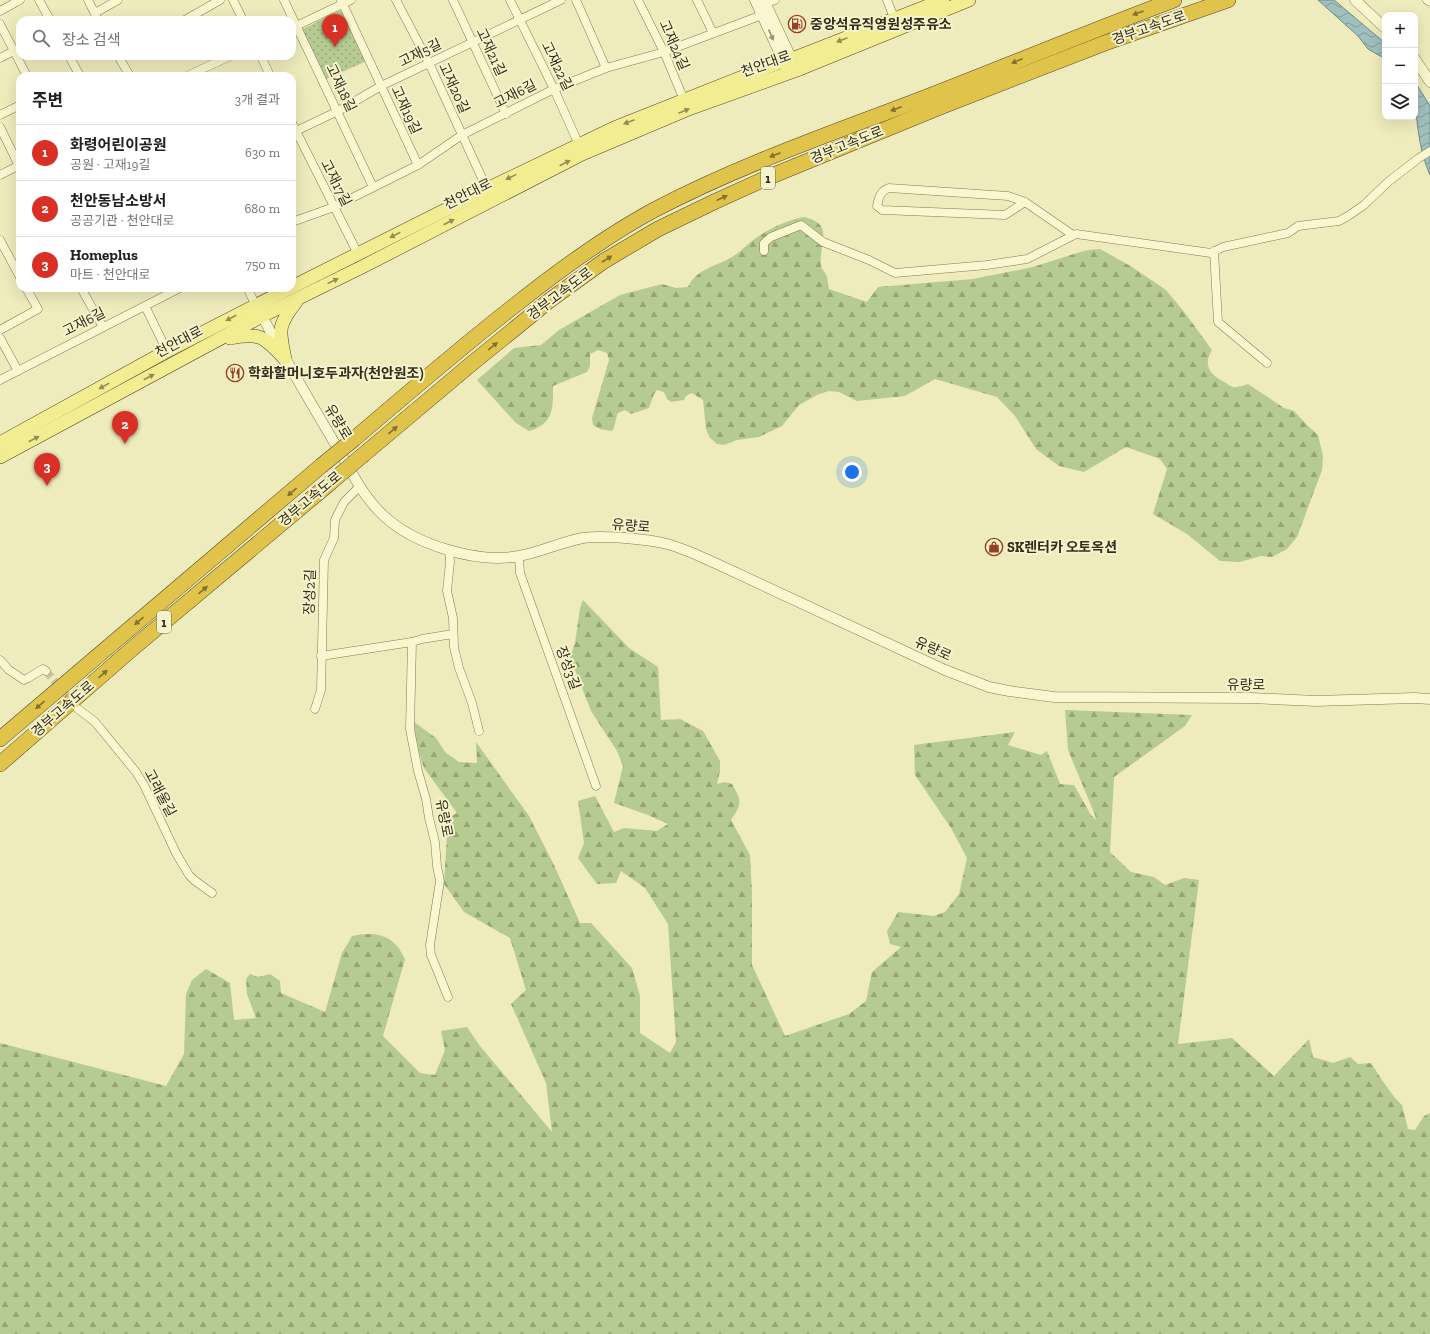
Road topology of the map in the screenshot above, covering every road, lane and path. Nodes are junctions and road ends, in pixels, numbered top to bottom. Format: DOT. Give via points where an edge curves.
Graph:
graph roads {
  1 [pos="20,0"];
  2 [pos="38,0"];
  3 [pos="88,0"];
  4 [pos="118,0"];
  5 [pos="220,0"];
  6 [pos="233,0"];
  7 [pos="284,0"];
  8 [pos="351,0"];
  9 [pos="396,0"];
  10 [pos="453,0"];
  11 [pos="510,0"];
  12 [pos="561,0"];
  13 [pos="576,0"];
  14 [pos="638,0"];
  15 [pos="697,0"];
  16 [pos="755,0"];
  17 [pos="886,0"];
  18 [pos="943,0"];
  19 [pos="969,0"];
  20 [pos="1174,0"];
  21 [pos="1228,0"];
  22 [pos="1355,0"];
  23 [pos="1427,0"];
  24 [pos="768,1"];
  25 [pos="342,2"];
  26 [pos="1430,2"];
  27 [pos="0,11"];
  28 [pos="762,15"];
  29 [pos="48,16"];
  30 [pos="97,16"];
  31 [pos="192,16"];
  32 [pos="241,16"];
  33 [pos="290,16"];
  34 [pos="519,20"];
  35 [pos="895,20"];
  36 [pos="0,24"];
  37 [pos="1382,25"];
  38 [pos="296,26"];
  39 [pos="296,31"];
  40 [pos="713,33"];
  41 [pos="473,42"];
  42 [pos="16,48"];
  43 [pos="16,50"];
  44 [pos="664,52"];
  45 [pos="0,58"];
  46 [pos="21,60"];
  47 [pos="71,60"];
  48 [pos="122,60"];
  49 [pos="223,60"];
  50 [pos="262,60"];
  51 [pos="429,63"];
  52 [pos="1418,64"];
  53 [pos="790,66"];
  54 [pos="606,68"];
  55 [pos="25,72"];
  56 [pos="78,72"];
  57 [pos="128,72"];
  58 [pos="202,72"];
  59 [pos="268,72"];
  60 [pos="1430,82"];
  61 [pos="381,86"];
  62 [pos="554,89"];
  63 [pos="684,100"];
  64 [pos="16,107"];
  65 [pos="338,111"];
  66 [pos="0,114"];
  67 [pos="506,114"];
  68 [pos="0,127"];
  69 [pos="296,132"];
  70 [pos="462,135"];
  71 [pos="296,137"];
  72 [pos="579,145"];
  73 [pos="1430,151"];
  74 [pos="16,158"];
  75 [pos="418,165"];
  76 [pos="16,168"];
  77 [pos="0,175"];
  78 [pos="373,187"];
  79 [pos="487,189"];
  80 [pos="1025,202"];
  81 [pos="334,207"];
  82 [pos="296,221"];
  83 [pos="1073,235"];
  84 [pos="0,240"];
  85 [pos="764,251"];
  86 [pos="1214,251"];
  87 [pos="358,254"];
  88 [pos="16,268"];
  89 [pos="296,290"];
  90 [pos="296,290"];
  91 [pos="28,292"];
  92 [pos="85,292"];
  93 [pos="171,292"];
  94 [pos="249,292"];
  95 [pos="292,292"];
  96 [pos="294,292"];
  97 [pos="145,306"];
  98 [pos="259,311"];
  99 [pos="102,327"];
  100 [pos="0,330"];
  101 [pos="0,338"];
  102 [pos="215,341"];
  103 [pos="167,352"];
  104 [pos="285,359"];
  105 [pos="1267,363"];
  106 [pos="18,371"];
  107 [pos="0,380"];
  108 [pos="0,443"];
  109 [pos="0,457"];
  110 [pos="360,486"];
  111 [pos="449,550"];
  112 [pos="519,557"];
  113 [pos="453,634"];
  114 [pos="412,642"];
  115 [pos="321,656"];
  116 [pos="0,660"];
  117 [pos="46,671"];
  118 [pos="1430,699"];
  119 [pos="78,709"];
  120 [pos="315,709"];
  121 [pos="479,731"];
  122 [pos="0,739"];
  123 [pos="0,764"];
  124 [pos="596,786"];
  125 [pos="212,893"];
  126 [pos="448,996"];
  1 -- 27 [label="street"];
  2 -- 29 [label="street"];
  3 -- 30 [label="street"];
  4 -- 30 [label="street"];
  5 -- 31 [label="street"];
  6 -- 32 [label="street"];
  7 -- 33 [label="street, 고재18길"];
  8 -- 25 [label="street"];
  9 -- 51 [label="street, 고재20길"];
  10 -- 41 [label="street, 고재21길"];
  11 -- 34 [label="street, 고재22길"];
  12 -- 34 [label="street, 고재5길"];
  13 -- 54 [label="street"];
  14 -- 44 [label="street, 고재24길"];
  15 -- 40 [label="street"];
  16 -- 28 [label="street"];
  17 -- 35 [label="street"];
  18 -- 35 [label="main road, 천안대로"];
  19 -- 53 [label="main road, 천안대로"];
  20 -- 122 [label="highway, 경부고속도로 / 1, one-way, bridge" via="761,161 653,210 600,242 555,273 464,345"];
  123 -- 21 [label="highway, 경부고속도로 / 1, one-way, bridge" via="133,648 470,365 550,300 604,261 658,229 769,177 1105,43"];
  22 -- 37 [label="street"];
  23 -- 26 [label="street"];
  24 -- 53 [label="street"];
  25 -- 38 [label="street"];
  25 -- 61 [label="street, 고재19길"];
  28 -- 40 [label="street, 고재6길"];
  28 -- 53 [label="street, one-way"];
  34 -- 41 [label="street, 고재5길"];
  34 -- 62 [label="street, 고재22길"];
  35 -- 53 [label="main road, 천안대로, one-way"];
  36 -- 42 [label="street"];
  39 -- 65 [label="street, 고재18길"];
  40 -- 44 [label="street, 고재6길"];
  41 -- 51 [label="street, 고재5길"];
  41 -- 67 [label="street, 고재21길"];
  43 -- 45 [label="street"];
  44 -- 54 [label="street, 고재6길"];
  44 -- 63 [label="street, 고재24길"];
  46 -- 55 [label="street"];
  47 -- 56 [label="street"];
  48 -- 57 [label="street"];
  49 -- 58 [label="street"];
  50 -- 59 [label="street"];
  51 -- 61 [label="street, 고재5길"];
  51 -- 70 [label="street, 고재20길"];
  52 -- 60 [label="street"];
  53 -- 63 [label="main road, 천안대로"];
  89 -- 53 [label="main road, 천안대로, one-way" via="582,154"];
  54 -- 62 [label="street, 고재6길"];
  61 -- 65 [label="street, 고재5길"];
  61 -- 75 [label="street, 고재19길"];
  62 -- 67 [label="street, 고재6길"];
  62 -- 72 [label="street, 고재22길"];
  63 -- 72 [label="main road, 천안대로, one-way"];
  64 -- 66 [label="street"];
  65 -- 69 [label="street, 고재5길"];
  65 -- 78 [label="street, 고재18길"];
  67 -- 70 [label="street, 고재6길"];
  68 -- 74 [label="street"];
  70 -- 75 [label="street, 고재6길"];
  70 -- 79 [label="street, 고재20길"];
  71 -- 81 [label="street, 고재17길"];
  72 -- 79 [label="main road, 천안대로, one-way"];
  73 -- 86 [label="street" via="1388,182 1364,205 1339,221 1298,226 1288,233"];
  75 -- 78 [label="street, 고재6길"];
  76 -- 77 [label="street"];
  78 -- 81 [label="street, 고재6길"];
  79 -- 87 [label="main road, 천안대로, one-way"];
  80 -- 80 [label="street" via="1008,196 889,188 879,197 877,206 882,210 1005,214"];
  80 -- 83 [label="street"];
  81 -- 82 [label="street, 고재6길"];
  81 -- 87 [label="street, 고재17길"];
  83 -- 85 [label="street" via="1027,258 987,265 895,273 822,242 801,225 771,238 764,244"];
  83 -- 86 [label="street" via="1211,253"];
  84 -- 88 [label="street"];
  86 -- 105 [label="street" via="1218,322"];
  87 -- 90 [label="main road, 천안대로"];
  91 -- 100 [label="street" via="38,309"];
  92 -- 99 [label="street"];
  93 -- 97 [label="street, 고재6길"];
  94 -- 98 [label="street"];
  95 -- 98 [label="main road, 천안대로"];
  96 -- 104 [label="main road" via="280,329"];
  97 -- 99 [label="street, 고재6길"];
  97 -- 103 [label="street"];
  98 -- 102 [label="main road, 천안대로"];
  98 -- 103 [label="main road, 천안대로, one-way"];
  98 -- 104 [label="street, 유량로"];
  99 -- 106 [label="street, 고재6길"];
  101 -- 106 [label="street"];
  102 -- 104 [label="main road" via="248,334 263,338"];
  109 -- 102 [label="main road, 천안대로, one-way"];
  103 -- 108 [label="main road, 천안대로, one-way"];
  104 -- 110 [label="street, 유량로"];
  106 -- 107 [label="street, 고재6길"];
  110 -- 111 [label="street, 유량로" via="384,516 399,527 437,547"];
  110 -- 115 [label="street, 장성2길" via="344,502 335,520 334,538 324,560"];
  111 -- 112 [label="street, 유량로" via="475,556"];
  111 -- 113 [label="street" via="447,592 453,618"];
  112 -- 118 [label="street, 유량로" via="584,538 667,544 715,563 952,673 989,687 1009,691 1054,697"];
  112 -- 124 [label="street, 장성3길" via="520,573"];
  113 -- 114 [label="street"];
  113 -- 121 [label="street" via="459,668"];
  114 -- 115 [label="street"];
  114 -- 126 [label="street, 유량로" via="410,729 435,842 440,881 430,955"];
  115 -- 120 [label="street, 장성2길" via="320,690"];
  116 -- 117 [label="street" via="24,680 43,669"];
  119 -- 125 [label="street, 고래울길" via="94,722 136,772 189,875"];
}
